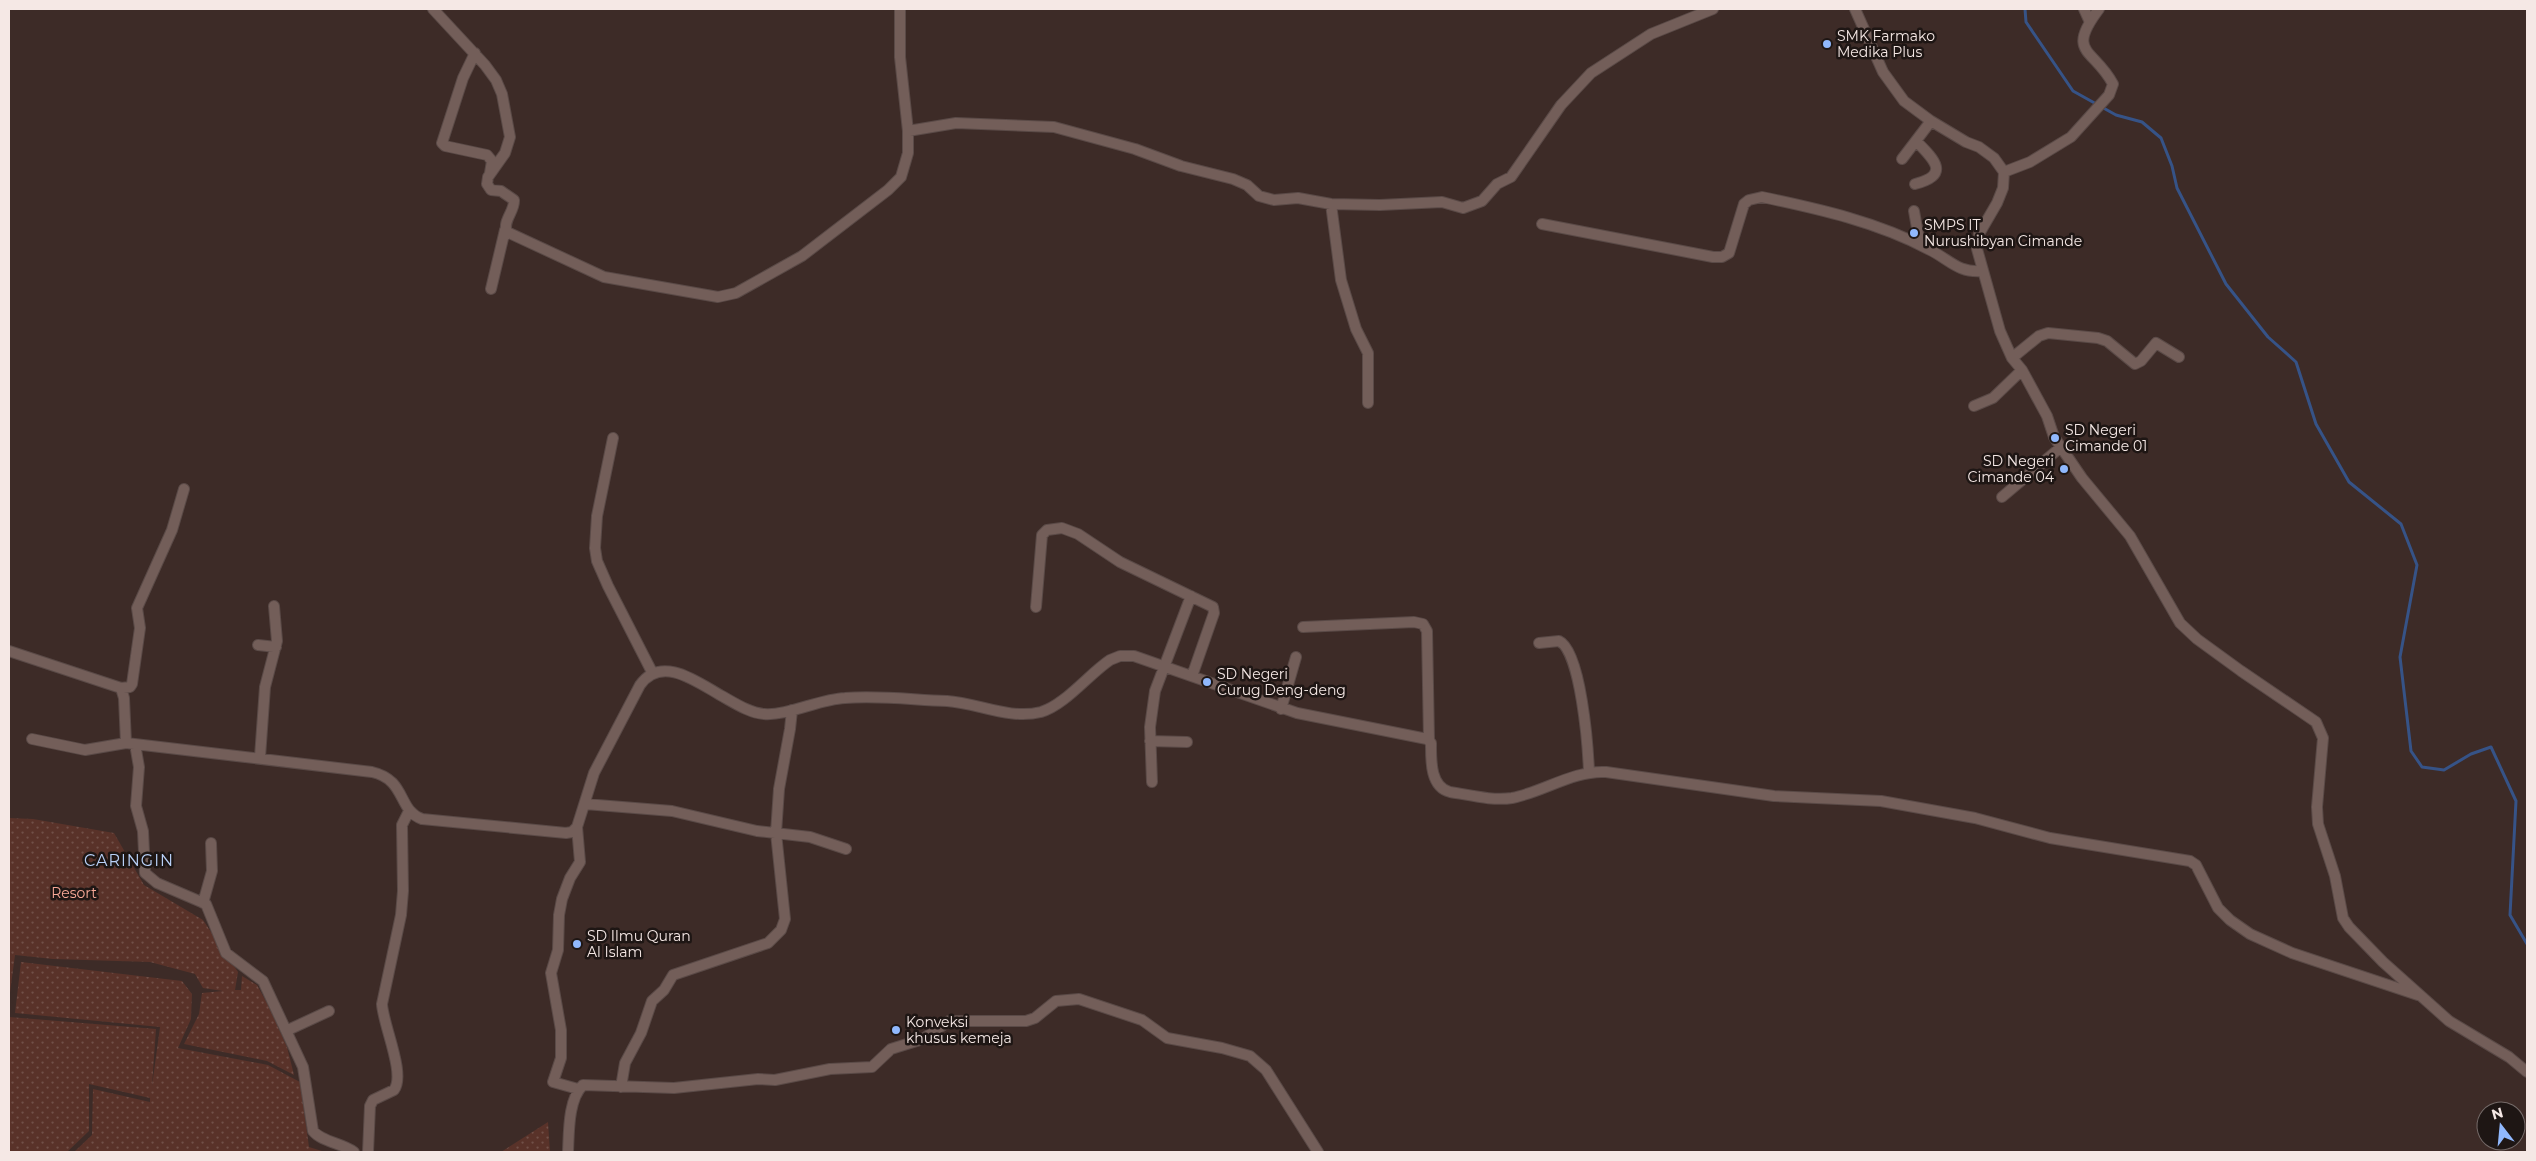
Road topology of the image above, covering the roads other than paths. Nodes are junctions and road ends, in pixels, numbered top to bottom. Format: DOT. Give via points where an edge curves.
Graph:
graph roads {
  1 [pos="433,9"];
  2 [pos="900,9"];
  3 [pos="1713,9"];
  4 [pos="1855,9"];
  5 [pos="2084,9"];
  6 [pos="2099,9"];
  7 [pos="2089,20"];
  8 [pos="476,53"];
  9 [pos="1931,121"];
  10 [pos="908,131"];
  11 [pos="1916,141"];
  12 [pos="1902,159"];
  13 [pos="2004,172"];
  14 [pos="490,173"];
  15 [pos="1915,184"];
  16 [pos="1331,204"];
  17 [pos="1914,212"];
  18 [pos="1542,224"];
  19 [pos="505,230"];
  20 [pos="1920,245"];
  21 [pos="1982,271"];
  22 [pos="491,289"];
  23 [pos="2179,356"];
  24 [pos="2012,358"];
  25 [pos="2022,370"];
  26 [pos="1368,403"];
  27 [pos="1974,406"];
  28 [pos="613,438"];
  29 [pos="2061,446"];
  30 [pos="184,489"];
  31 [pos="2002,498"];
  32 [pos="1191,596"];
  33 [pos="274,606"];
  34 [pos="1036,607"];
  35 [pos="1303,627"];
  36 [pos="1539,643"];
  37 [pos="258,645"];
  38 [pos="276,647"];
  39 [pos="9,651"];
  40 [pos="1296,657"];
  41 [pos="1166,666"];
  42 [pos="653,674"];
  43 [pos="1192,676"];
  44 [pos="121,688"];
  45 [pos="1281,709"];
  46 [pos="792,710"];
  47 [pos="32,739"];
  48 [pos="1430,740"];
  49 [pos="1150,741"];
  50 [pos="1187,742"];
  51 [pos="130,744"];
  52 [pos="260,757"];
  53 [pos="1589,772"];
  54 [pos="1152,782"];
  55 [pos="585,804"];
  56 [pos="409,811"];
  57 [pos="577,828"];
  58 [pos="776,833"];
  59 [pos="211,844"];
  60 [pos="846,849"];
  61 [pos="203,902"];
  62 [pos="2418,995"];
  63 [pos="329,1010"];
  64 [pos="288,1030"];
  65 [pos="2527,1072"];
  66 [pos="620,1087"];
  67 [pos="578,1089"];
  68 [pos="354,1152"];
  69 [pos="368,1152"];
  70 [pos="568,1152"];
  71 [pos="1318,1152"];
  1 -- 8 [label="street"];
  2 -- 10 [label="street" via="900,57"];
  3 -- 16 [label="street" via="1651,34 1591,73 1561,104 1514,174 1497,184 1482,201 1463,208 1442,202"];
  4 -- 9 [label="street" via="1883,72 1904,101"];
  5 -- 7 [label="street"];
  6 -- 7 [label="street"];
  7 -- 13 [label="street" via="2084,30 2084,45 2088,55 2112,84 2109,95 2063,143"];
  8 -- 14 [label="street" via="500,86 509,127 510,137 505,153"];
  8 -- 14 [label="street" via="463,78 442,143 486,155 492,161"];
  9 -- 11 [label="street"];
  9 -- 13 [label="street" via="1979,147 1994,158"];
  10 -- 16 [label="street" via="956,124 1054,127 1135,149 1180,166 1233,178 1259,196"];
  10 -- 19 [label="street" via="904,171 888,190 802,256 728,296 711,296 604,277"];
  11 -- 12 [label="street"];
  11 -- 15 [label="street" via="1933,158 1937,172"];
  13 -- 21 [label="street" via="1997,203 1977,240"];
  14 -- 19 [label="street" via="487,184 491,190 505,193 515,202"];
  16 -- 26 [label="street" via="1341,280 1356,329 1368,354"];
  17 -- 20 [label="street"];
  18 -- 20 [label="street" via="1722,257 1729,253 1744,204 1762,197 1854,219"];
  19 -- 22 [label="street"];
  20 -- 21 [label="street" via="1963,270"];
  21 -- 24 [label="street" via="1993,313"];
  23 -- 24 [label="street" via="2156,343 2135,364 2107,341 2048,333"];
  24 -- 25 [label="street"];
  25 -- 27 [label="street" via="1993,398"];
  25 -- 29 [label="street"];
  28 -- 42 [label="street" via="597,516 597,561"];
  29 -- 31 [label="street"];
  29 -- 62 [label="street" via="2082,478 2130,536 2180,623 2197,639 2316,722 2322,731 2316,807 2343,918"];
  30 -- 44 [label="street" via="172,530 137,608 140,628 132,684"];
  32 -- 34 [label="street" via="1120,562 1078,534 1062,528 1047,530 1042,536"];
  32 -- 41 [label="street"];
  32 -- 43 [label="street" via="1214,610"];
  33 -- 38 [label="street"];
  35 -- 48 [label="street" via="1423,624 1427,631"];
  36 -- 53 [label="street" via="1559,640 1569,650 1582,705"];
  37 -- 38 [label="street"];
  38 -- 52 [label="street" via="265,687"];
  39 -- 44 [label="street"];
  40 -- 45 [label="street"];
  41 -- 43 [label="street"];
  41 -- 46 [label="street" via="1134,656 1115,658 1098,668 1057,704 1031,713 1002,712 956,702 866,697 833,699"];
  41 -- 49 [label="street" via="1155,691"];
  42 -- 46 [label="street" via="669,671 681,674 759,714"];
  42 -- 55 [label="street" via="643,681 623,716 594,773"];
  43 -- 45 [label="street"];
  44 -- 51 [label="street"];
  45 -- 48 [label="street"];
  46 -- 58 [label="street" via="779,789"];
  47 -- 51 [label="street" via="85,750"];
  48 -- 53 [label="street" via="1436,780 1440,787 1450,792 1504,799"];
  49 -- 50 [label="street"];
  49 -- 54 [label="street"];
  51 -- 52 [label="street"];
  51 -- 61 [label="street" via="139,767 136,806 143,831 145,873 157,883"];
  52 -- 56 [label="street" via="380,774 398,787"];
  53 -- 62 [label="street" via="1774,796 1881,801 1953,813 2050,838 2190,861 2196,866 2218,908 2250,934 2292,953"];
  55 -- 57 [label="street"];
  55 -- 58 [label="street" via="672,811"];
  56 -- 57 [label="street" via="422,819 452,823 558,833 570,833"];
  56 -- 69 [label="street" via="402,825 404,891 401,915 382,1004 399,1079 394,1090 372,1102"];
  57 -- 67 [label="street" via="580,862 562,899 558,950 551,973 561,1030 561,1058 553,1082"];
  58 -- 60 [label="street" via="810,837"];
  58 -- 66 [label="street" via="785,909 781,930 774,939 758,948 673,975 652,1001 641,1033 624,1063"];
  59 -- 61 [label="street" via="212,871"];
  61 -- 64 [label="street" via="226,953 260,978"];
  62 -- 65 [label="street" via="2449,1022"];
  63 -- 64 [label="street"];
  64 -- 68 [label="street" via="305,1072 313,1131"];
  66 -- 67 [label="street" via="590,1084"];
  66 -- 71 [label="street" via="685,1088 872,1067 891,1049 923,1039 949,1021 1026,1021 1039,1016 1056,1001 1075,999 1142,1020 1167,1038 1222,1048 1255,1059 1271,1078"];
  67 -- 70 [label="street"];
}
